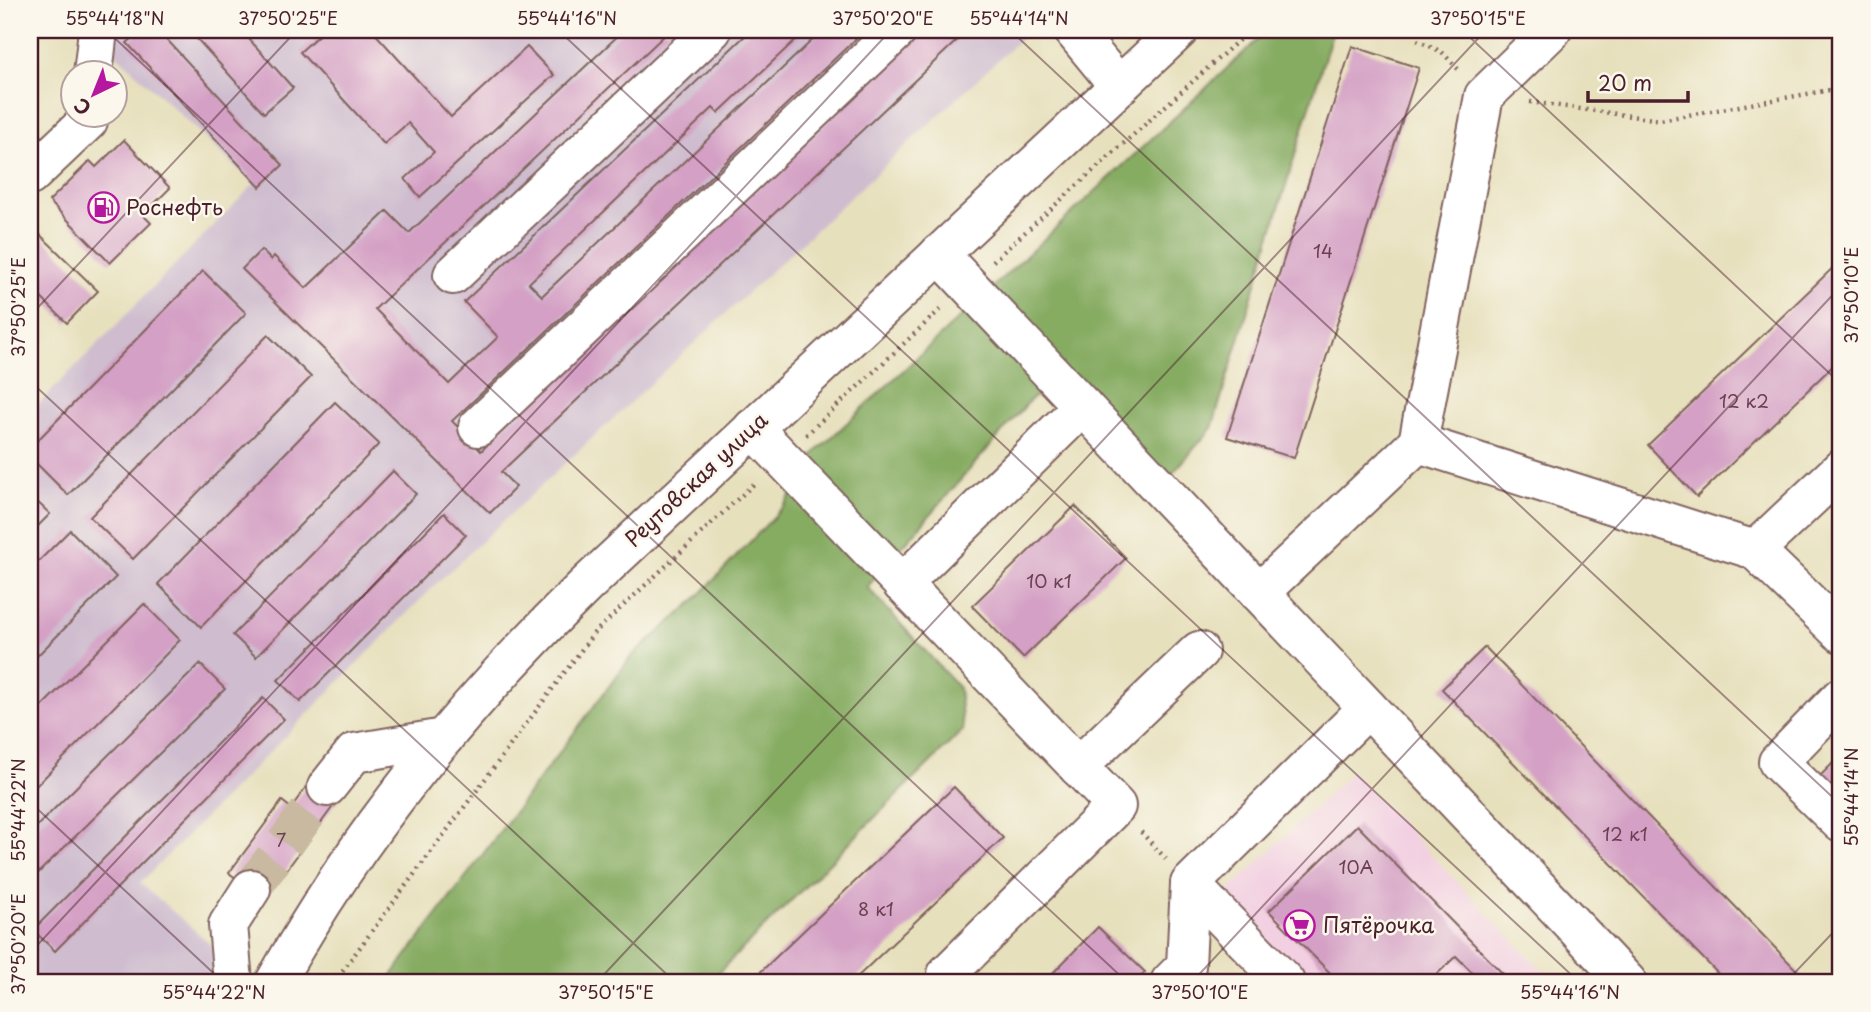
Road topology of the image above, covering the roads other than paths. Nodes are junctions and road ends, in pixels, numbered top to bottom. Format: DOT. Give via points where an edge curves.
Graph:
graph roads {
  1 [pos="98,30"];
  2 [pos="712,30"];
  3 [pos="898,30"];
  4 [pos="1179,30"];
  5 [pos="1552,30"];
  6 [pos="1091,39"];
  7 [pos="95,60"];
  8 [pos="1119,86"];
  9 [pos="79,130"];
  10 [pos="30,176"];
  11 [pos="939,254"];
  12 [pos="453,275"];
  13 [pos="1083,407"];
  14 [pos="478,427"];
  15 [pos="753,428"];
  16 [pos="1418,443"];
  17 [pos="1841,469"];
  18 [pos="1755,550"];
  19 [pos="902,584"];
  20 [pos="1259,593"];
  21 [pos="1841,633"];
  22 [pos="1199,651"];
  23 [pos="1841,697"];
  24 [pos="1368,708"];
  25 [pos="444,738"];
  26 [pos="1077,767"];
  27 [pos="327,787"];
  28 [pos="1841,823"];
  29 [pos="1190,884"];
  30 [pos="251,890"];
  31 [pos="947,980"];
  32 [pos="233,982"];
  33 [pos="275,982"];
  34 [pos="1170,982"];
  35 [pos="1285,982"];
  36 [pos="1627,982"];
  1 -- 7 [label="street"];
  2 -- 12 [label="street"];
  3 -- 14 [label="street"];
  4 -- 8 [label="street, Реутовская улица"];
  5 -- 16 [label="street" via="1484,96"];
  6 -- 8 [label="street"];
  8 -- 11 [label="street, Реутовская улица"];
  9 -- 10 [label="street"];
  11 -- 13 [label="street"];
  11 -- 15 [label="street, Реутовская улица"];
  13 -- 19 [label="street"];
  13 -- 20 [label="street"];
  15 -- 19 [label="street"];
  15 -- 25 [label="street, Реутовская улица" via="540,629"];
  16 -- 18 [label="street"];
  16 -- 20 [label="street"];
  17 -- 18 [label="street"];
  18 -- 21 [label="street"];
  19 -- 26 [label="street"];
  20 -- 24 [label="street"];
  22 -- 26 [label="street"];
  23 -- 28 [label="street" via="1778,762"];
  24 -- 29 [label="street"];
  24 -- 36 [label="street"];
  25 -- 27 [label="street" via="354,753"];
  25 -- 33 [label="street, Реутовская улица" via="370,830"];
  26 -- 31 [label="street" via="1116,806"];
  29 -- 34 [label="street" via="1186,966"];
  29 -- 35 [label="street"];
  30 -- 32 [label="street" via="228,925"];
}
